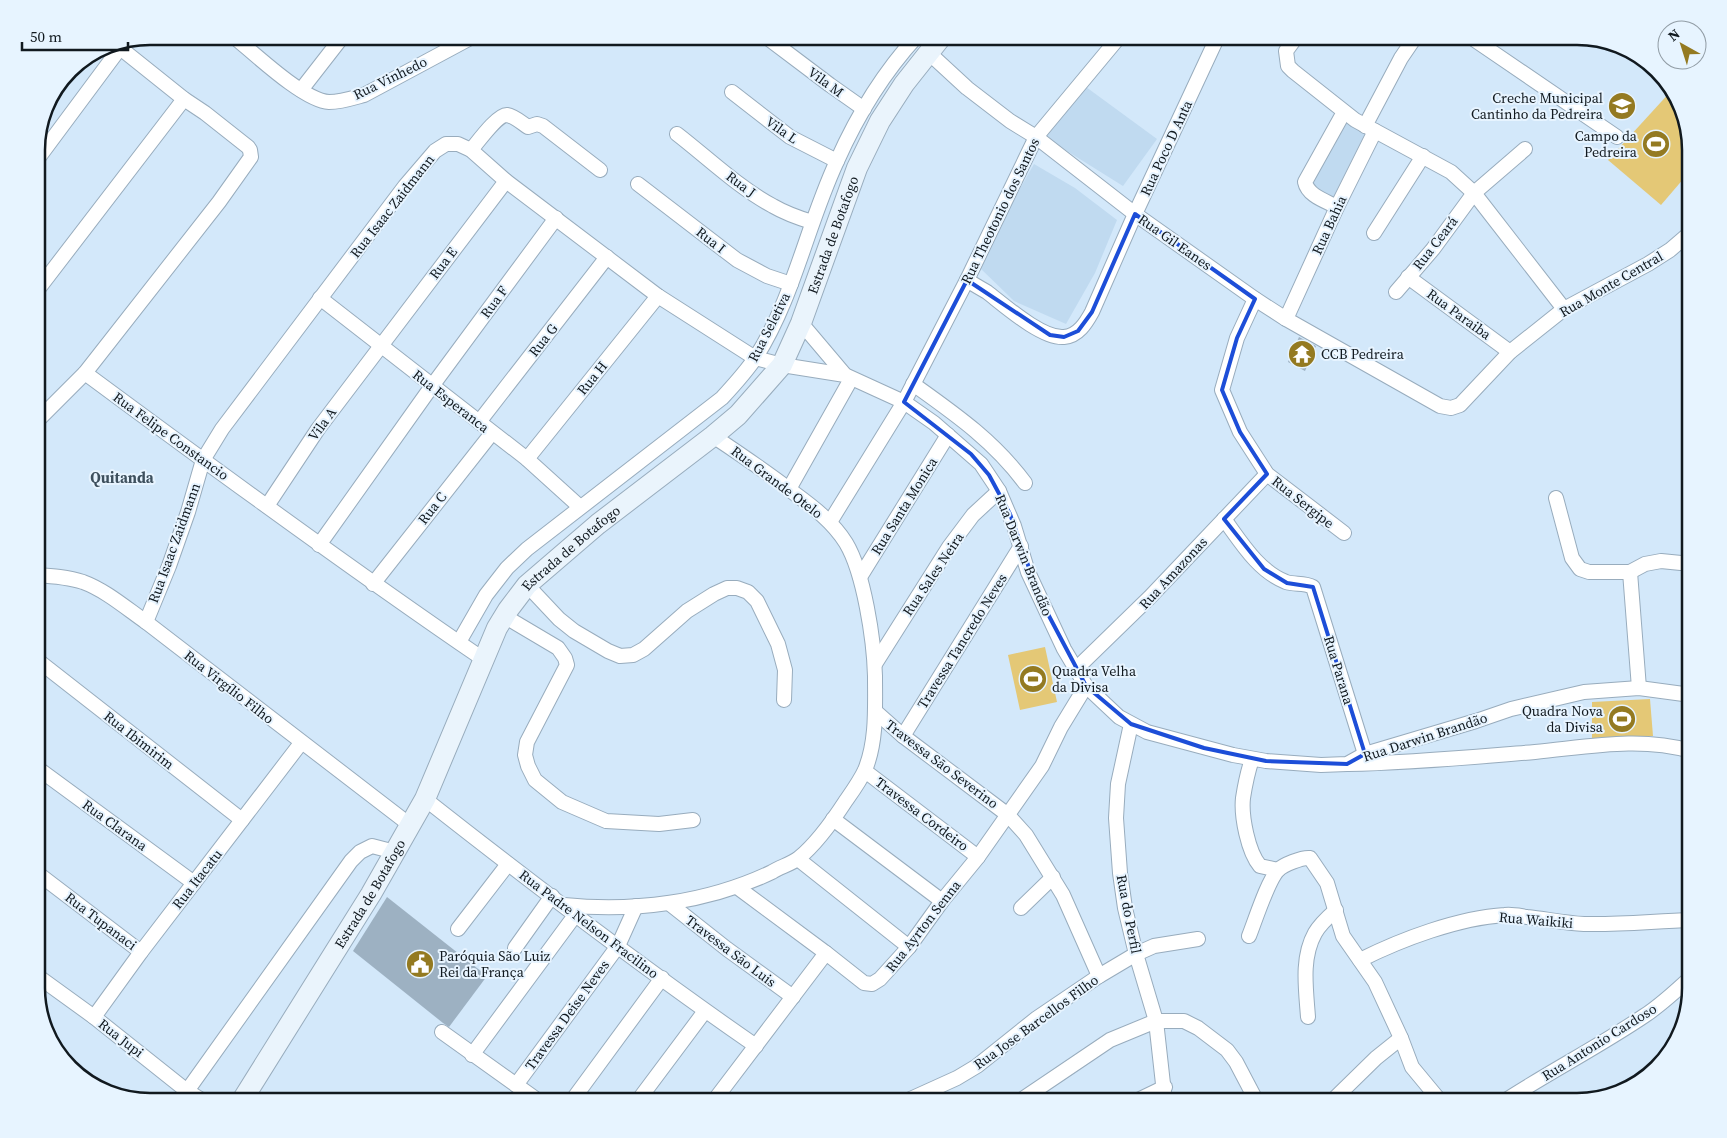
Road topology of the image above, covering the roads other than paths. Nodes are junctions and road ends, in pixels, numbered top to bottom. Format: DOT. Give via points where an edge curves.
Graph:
graph roads {
  1 [pos="244,45"];
  2 [pos="336,45"];
  3 [pos="457,45"];
  4 [pos="777,45"];
  5 [pos="909,45"];
  6 [pos="935,45"];
  7 [pos="1112,45"];
  8 [pos="1214,45"];
  9 [pos="1290,45"];
  10 [pos="1410,45"];
  11 [pos="1482,45"];
  12 [pos="121,49"];
  13 [pos="113,52"];
  14 [pos="929,53"];
  15 [pos="301,90"];
  16 [pos="732,92"];
  17 [pos="184,99"];
  18 [pos="864,108"];
  19 [pos="1344,112"];
  20 [pos="1370,129"];
  21 [pos="677,134"];
  22 [pos="1036,136"];
  23 [pos="1618,137"];
  24 [pos="45,148"];
  25 [pos="1525,149"];
  26 [pos="471,150"];
  27 [pos="1423,156"];
  28 [pos="837,161"];
  29 [pos="600,170"];
  30 [pos="506,181"];
  31 [pos="638,184"];
  32 [pos="1474,193"];
  33 [pos="1337,207"];
  34 [pos="1135,214"];
  35 [pos="556,218"];
  36 [pos="812,222"];
  37 [pos="1374,234"];
  38 [pos="1682,240"];
  39 [pos="607,257"];
  40 [pos="1408,277"];
  41 [pos="45,280"];
  42 [pos="966,280"];
  43 [pos="791,284"];
  44 [pos="1396,292"];
  45 [pos="658,296"];
  46 [pos="320,298"];
  47 [pos="1255,299"];
  48 [pos="1564,309"];
  49 [pos="1286,319"];
  50 [pos="801,323"];
  51 [pos="381,346"];
  52 [pos="1510,352"];
  53 [pos="755,358"];
  54 [pos="782,365"];
  55 [pos="84,374"];
  56 [pos="848,377"];
  57 [pos="913,384"];
  58 [pos="432,386"];
  59 [pos="755,396"];
  60 [pos="904,402"];
  61 [pos="1440,406"];
  62 [pos="45,413"];
  63 [pos="479,422"];
  64 [pos="492,433"];
  65 [pos="948,434"];
  66 [pos="713,436"];
  67 [pos="203,460"];
  68 [pos="526,460"];
  69 [pos="1267,474"];
  70 [pos="1025,483"];
  71 [pos="789,489"];
  72 [pos="999,491"];
  73 [pos="1556,498"];
  74 [pos="267,506"];
  75 [pos="580,507"];
  76 [pos="1224,519"];
  77 [pos="830,522"];
  78 [pos="1344,534"];
  79 [pos="319,545"];
  80 [pos="1021,546"];
  81 [pos="1682,563"];
  82 [pos="1630,572"];
  83 [pos="45,575"];
  84 [pos="860,577"];
  85 [pos="373,584"];
  86 [pos="527,585"];
  87 [pos="504,616"];
  88 [pos="146,622"];
  89 [pos="459,642"];
  90 [pos="483,659"];
  91 [pos="874,664"];
  92 [pos="45,666"];
  93 [pos="1076,669"];
  94 [pos="1086,686"];
  95 [pos="1639,688"];
  96 [pos="1682,694"];
  97 [pos="784,700"];
  98 [pos="876,712"];
  99 [pos="1131,724"];
  100 [pos="903,736"];
  101 [pos="302,743"];
  102 [pos="1682,748"];
  103 [pos="1365,754"];
  104 [pos="1252,758"];
  105 [pos="1347,764"];
  106 [pos="865,770"];
  107 [pos="45,774"];
  108 [pos="425,799"];
  109 [pos="1008,815"];
  110 [pos="833,819"];
  111 [pos="242,820"];
  112 [pos="693,820"];
  113 [pos="410,826"];
  114 [pos="395,852"];
  115 [pos="978,857"];
  116 [pos="798,859"];
  117 [pos="508,864"];
  118 [pos="1278,870"];
  119 [pos="1054,877"];
  120 [pos="45,879"];
  121 [pos="194,883"];
  122 [pos="737,887"];
  123 [pos="552,896"];
  124 [pos="942,901"];
  125 [pos="670,904"];
  126 [pos="564,906"];
  127 [pos="636,906"];
  128 [pos="1021,908"];
  129 [pos="1336,910"];
  130 [pos="576,914"];
  131 [pos="1682,921"];
  132 [pos="458,929"];
  133 [pos="1248,936"];
  134 [pos="1198,939"];
  135 [pos="618,946"];
  136 [pos="909,947"];
  137 [pos="515,948"];
  138 [pos="141,952"];
  139 [pos="826,953"];
  140 [pos="1136,954"];
  141 [pos="1360,960"];
  142 [pos="1099,976"];
  143 [pos="662,978"];
  144 [pos="45,982"];
  145 [pos="1682,986"];
  146 [pos="793,997"];
  147 [pos="705,1011"];
  148 [pos="94,1017"];
  149 [pos="1308,1017"];
  150 [pos="1156,1021"];
  151 [pos="442,1032"];
  152 [pos="1401,1038"];
  153 [pos="756,1046"];
  154 [pos="472,1055"];
  155 [pos="516,1085"];
  156 [pos="1164,1087"];
  157 [pos="187,1091"];
  158 [pos="190,1093"];
  159 [pos="247,1093"];
  160 [pos="527,1093"];
  161 [pos="578,1093"];
  162 [pos="644,1093"];
  163 [pos="720,1093"];
  164 [pos="924,1093"];
  165 [pos="1031,1093"];
  166 [pos="1152,1093"];
  167 [pos="1164,1093"];
  168 [pos="1252,1093"];
  169 [pos="1340,1093"];
  170 [pos="1434,1093"];
  171 [pos="1517,1093"];
  1 -- 15 [label="street, Rua Vinhedo"];
  2 -- 15 [label="street"];
  3 -- 15 [label="street, Rua Vinhedo" via="364,95 329,102"];
  4 -- 18 [label="street, Vila M"];
  5 -- 18 [label="street, Rua Seletiva"];
  6 -- 14 [label="main road, Estrada de Botafogo"];
  7 -- 22 [label="street, Rua Theotonio dos Santos"];
  8 -- 34 [label="street, Rua Poco D Anta"];
  9 -- 19 [label="street" via="1286,51 1288,66"];
  10 -- 20 [label="street, Rua Bahia"];
  11 -- 23 [label="street"];
  12 -- 17 [label="street"];
  13 -- 24 [label="street"];
  14 -- 22 [label="street, Rua Gil Eanes" via="967,88 1010,121"];
  14 -- 50 [label="main road, Estrada de Botafogo" via="880,121 857,168"];
  16 -- 28 [label="street, Vila L" via="790,137"];
  17 -- 41 [label="street"];
  17 -- 55 [label="street" via="248,147 251,153 249,160"];
  18 -- 28 [label="street, Rua Seletiva"];
  19 -- 20 [label="street"];
  19 -- 33 [label="street" via="1306,182 1311,193"];
  20 -- 27 [label="street"];
  20 -- 33 [label="street, Rua Bahia"];
  21 -- 36 [label="street, Rua J" via="771,206"];
  22 -- 34 [label="street, Rua Gil Eanes"];
  22 -- 42 [label="street, Rua Theotonio dos Santos"];
  25 -- 32 [label="street, Rua Ceará"];
  26 -- 29 [label="street" via="497,120 508,115 528,127 543,126"];
  26 -- 30 [label="street, Rua Isaac Zaidmann"];
  26 -- 46 [label="street, Rua Isaac Zaidmann" via="458,144 446,144 435,151"];
  27 -- 32 [label="street" via="1450,172"];
  27 -- 37 [label="street"];
  28 -- 36 [label="street, Rua Seletiva"];
  30 -- 35 [label="street, Rua Isaac Zaidmann"];
  30 -- 51 [label="street, Rua E"];
  31 -- 43 [label="street, Rua I" via="737,260"];
  32 -- 40 [label="street, Rua Ceará"];
  32 -- 48 [label="street"];
  33 -- 49 [label="street, Rua Bahia"];
  34 -- 42 [label="street, Rua Poco D Anta" via="1092,312 1086,323 1072,334 1064,337 1050,335"];
  34 -- 47 [label="street, Rua Gil Eanes"];
  35 -- 39 [label="street, Rua Isaac Zaidmann"];
  35 -- 58 [label="street, Rua F"];
  36 -- 43 [label="street, Rua Seletiva"];
  38 -- 48 [label="street, Rua Monte Central" via="1648,264"];
  39 -- 45 [label="street, Rua Isaac Zaidmann"];
  39 -- 63 [label="street, Rua G"];
  40 -- 44 [label="street, Rua Ceará"];
  40 -- 52 [label="street, Rua Paraiba"];
  42 -- 57 [label="street, Rua Theotonio dos Santos"];
  43 -- 53 [label="street, Rua Seletiva"];
  45 -- 53 [label="street, Rua Isaac Zaidmann"];
  45 -- 68 [label="street, Rua H"];
  46 -- 51 [label="street, Rua Esperanca"];
  46 -- 67 [label="street, Rua Isaac Zaidmann" via="222,428"];
  47 -- 49 [label="street, Rua Gil Eanes"];
  47 -- 69 [label="street, Rua Sergipe" via="1236,338 1222,390 1240,432"];
  48 -- 52 [label="street, Rua Monte Central"];
  49 -- 61 [label="street, Rua Gil Eanes"];
  50 -- 54 [label="main road, Estrada de Botafogo"];
  50 -- 56 [label="street, Rua Darwin Brandão"];
  51 -- 58 [label="street, Rua Esperanca"];
  51 -- 74 [label="street, Vila A" via="318,429"];
  52 -- 61 [label="street, Rua Monte Central" via="1460,405 1451,408"];
  53 -- 54 [label="street, Rua Isaac Zaidmann"];
  53 -- 59 [label="street" via="760,376"];
  53 -- 75 [label="street, Rua Seletiva" via="722,398"];
  54 -- 56 [label="street, Rua Isaac Zaidmann"];
  54 -- 59 [label="main road, Estrada de Botafogo"];
  55 -- 62 [label="street"];
  55 -- 67 [label="street, Rua Felipe Constancio"];
  56 -- 60 [label="street, Rua Darwin Brandão"];
  56 -- 71 [label="street"];
  57 -- 60 [label="street, Rua Theotonio dos Santos"];
  57 -- 70 [label="street" via="996,448"];
  58 -- 63 [label="street, Rua Esperanca"];
  58 -- 79 [label="street, Rua F"];
  59 -- 66 [label="main road, Estrada de Botafogo"];
  60 -- 65 [label="street, Rua Darwin Brandão"];
  60 -- 77 [label="street, Rua Theotonio dos Santos"];
  63 -- 64 [label="street, Rua Esperanca"];
  64 -- 68 [label="street, Rua Esperanca"];
  64 -- 85 [label="street, Rua C"];
  65 -- 72 [label="street, Rua Darwin Brandão" via="981,464"];
  65 -- 84 [label="street, Rua Santa Monica"];
  66 -- 71 [label="street, Rua Grande Otelo"];
  66 -- 86 [label="main road, Estrada de Botafogo" via="598,524"];
  67 -- 74 [label="street, Rua Felipe Constancio"];
  67 -- 88 [label="street, Rua Isaac Zaidmann" via="169,566"];
  68 -- 75 [label="street, Rua Esperanca"];
  69 -- 76 [label="street, Rua Amazonas"];
  69 -- 78 [label="street, Rua Sergipe"];
  71 -- 77 [label="street, Rua Grande Otelo"];
  72 -- 80 [label="street, Rua Darwin Brandão"];
  72 -- 91 [label="street, Rua Sales Neira" via="973,515 949,547"];
  73 -- 82 [label="street" via="1572,558 1580,569"];
  74 -- 79 [label="street, Rua Felipe Constancio"];
  75 -- 89 [label="street, Rua Seletiva" via="507,568 486,595"];
  76 -- 93 [label="street, Rua Amazonas" via="1138,610"];
  76 -- 103 [label="street, Rua Parana" via="1264,569 1288,583 1313,587"];
  77 -- 84 [label="street, Rua Grande Otelo" via="846,543"];
  79 -- 85 [label="street, Rua Felipe Constancio"];
  80 -- 93 [label="street, Rua Darwin Brandão" via="1028,572"];
  80 -- 100 [label="street, Travessa Tancredo Neves"];
  81 -- 82 [label="street" via="1645,564"];
  82 -- 95 [label="street"];
  83 -- 88 [label="street, Rua Virgílio Filho" via="84,582"];
  84 -- 91 [label="street, Rua Grande Otelo"];
  85 -- 89 [label="street, Rua Felipe Constancio"];
  86 -- 87 [label="main road, Estrada de Botafogo"];
  86 -- 97 [label="street" via="574,631 620,656 633,655 644,649 687,611 714,594 727,588 748,592 757,601 778,644 785,670"];
  87 -- 90 [label="main road, Estrada de Botafogo"];
  87 -- 112 [label="street" via="558,648 567,665 527,742 525,755 536,780 562,802 606,821 659,824"];
  88 -- 101 [label="street, Rua Virgílio Filho"];
  89 -- 90 [label="street, Rua Felipe Constancio"];
  90 -- 108 [label="main road, Estrada de Botafogo"];
  91 -- 98 [label="street, Rua Grande Otelo"];
  92 -- 111 [label="street, Rua Ibimirim"];
  93 -- 94 [label="street, Rua Darwin Brandão"];
  94 -- 99 [label="street, Rua Darwin Brandão" via="1108,708"];
  94 -- 109 [label="street, Rua Ayrton Senna" via="1042,766"];
  95 -- 96 [label="street, Rua Darwin Brandão"];
  95 -- 103 [label="street, Rua Darwin Brandão" via="1584,692 1541,701"];
  98 -- 100 [label="street, Travessa Sāo Severino"];
  98 -- 106 [label="street, Rua Grande Otelo"];
  99 -- 104 [label="street, Rua Darwin Brandão" via="1196,746"];
  99 -- 140 [label="street, Rua do Perfil" via="1118,784 1116,818 1120,873"];
  100 -- 109 [label="street, Travessa Sāo Severino"];
  101 -- 111 [label="street, Rua Itacatu"];
  101 -- 113 [label="street, Rua Virgílio Filho"];
  102 -- 105 [label="street" via="1636,742 1397,763"];
  103 -- 105 [label="street, Rua Darwin Brandão"];
  104 -- 105 [label="street, Rua Darwin Brandão" via="1297,764"];
  104 -- 118 [label="street" via="1243,799 1250,847 1260,866"];
  106 -- 110 [label="street, Rua Grande Otelo"];
  106 -- 115 [label="street, Travessa Cordeiro"];
  107 -- 121 [label="street, Rua Clarana"];
  108 -- 113 [label="main road, Estrada de Botafogo"];
  108 -- 117 [label="street, Rua Padre Nelson Fracilino"];
  109 -- 115 [label="street, Rua Ayrton Senna"];
  109 -- 119 [label="street, Travessa Sāo Severino" via="1026,835"];
  110 -- 116 [label="street, Rua Grande Otelo"];
  110 -- 124 [label="street"];
  111 -- 121 [label="street, Rua Itacatu"];
  113 -- 114 [label="main road, Estrada de Botafogo"];
  114 -- 157 [label="street" via="372,846 351,861"];
  114 -- 159 [label="main road, Estrada de Botafogo"];
  115 -- 124 [label="street, Rua Ayrton Senna"];
  116 -- 122 [label="street, Rua Grande Otelo"];
  116 -- 136 [label="street"];
  117 -- 123 [label="street, Rua Padre Nelson Fracilino"];
  117 -- 132 [label="street"];
  118 -- 129 [label="street" via="1310,858 1328,882"];
  118 -- 133 [label="street"];
  119 -- 128 [label="street"];
  119 -- 142 [label="street, Travessa Sāo Severino"];
  120 -- 138 [label="street, Rua Tupanaci"];
  121 -- 138 [label="street, Rua Itacatu"];
  122 -- 125 [label="street, Rua Grande Otelo"];
  122 -- 139 [label="street"];
  123 -- 126 [label="street, Rua Padre Nelson Fracilino"];
  123 -- 137 [label="street"];
  124 -- 136 [label="street, Rua Ayrton Senna"];
  125 -- 127 [label="street, Rua Grande Otelo"];
  125 -- 146 [label="street, Travessa Sāo Luis"];
  126 -- 127 [label="street, Rua Grande Otelo"];
  126 -- 130 [label="street, Rua Padre Nelson Fracilino"];
  127 -- 135 [label="street, Travessa Deise Neves"];
  129 -- 141 [label="street" via="1342,936"];
  129 -- 149 [label="street" via="1314,934 1309,950 1305,974"];
  130 -- 135 [label="street, Rua Padre Nelson Fracilino"];
  130 -- 154 [label="street"];
  131 -- 141 [label="street, Rua Waikiki" via="1583,924 1508,914 1486,916 1416,936"];
  134 -- 140 [label="street, Rua Jose Barcellos Filho" via="1154,946"];
  135 -- 143 [label="street, Rua Padre Nelson Fracilino"];
  135 -- 155 [label="street, Travessa Deise Neves"];
  136 -- 139 [label="street, Rua Ayrton Senna" via="872,984 864,983"];
  138 -- 148 [label="street, Rua Itacatu"];
  139 -- 146 [label="street"];
  140 -- 142 [label="street, Rua Jose Barcellos Filho"];
  140 -- 150 [label="street, Rua do Perfil"];
  141 -- 152 [label="street" via="1375,982"];
  142 -- 164 [label="street, Rua Jose Barcellos Filho" via="1037,1018 977,1066"];
  143 -- 147 [label="street, Rua Padre Nelson Fracilino"];
  143 -- 161 [label="street"];
  144 -- 148 [label="street, Rua Jupi"];
  145 -- 171 [label="street, Rua Antonio Cardoso" via="1645,1016"];
  146 -- 153 [label="street"];
  147 -- 153 [label="street, Rua Padre Nelson Fracilino"];
  147 -- 162 [label="street"];
  148 -- 157 [label="street, Rua Jupi"];
  150 -- 156 [label="street, Rua do Perfil"];
  150 -- 165 [label="street" via="1110,1040"];
  150 -- 168 [label="street" via="1184,1021 1198,1028 1227,1050"];
  151 -- 154 [label="street"];
  152 -- 169 [label="street"];
  152 -- 170 [label="street" via="1412,1067"];
  153 -- 163 [label="street"];
  154 -- 155 [label="street"];
  155 -- 160 [label="street"];
  156 -- 166 [label="street"];
  156 -- 167 [label="street, Rua do Perfil"];
  157 -- 158 [label="street, Rua Jupi"];
}
